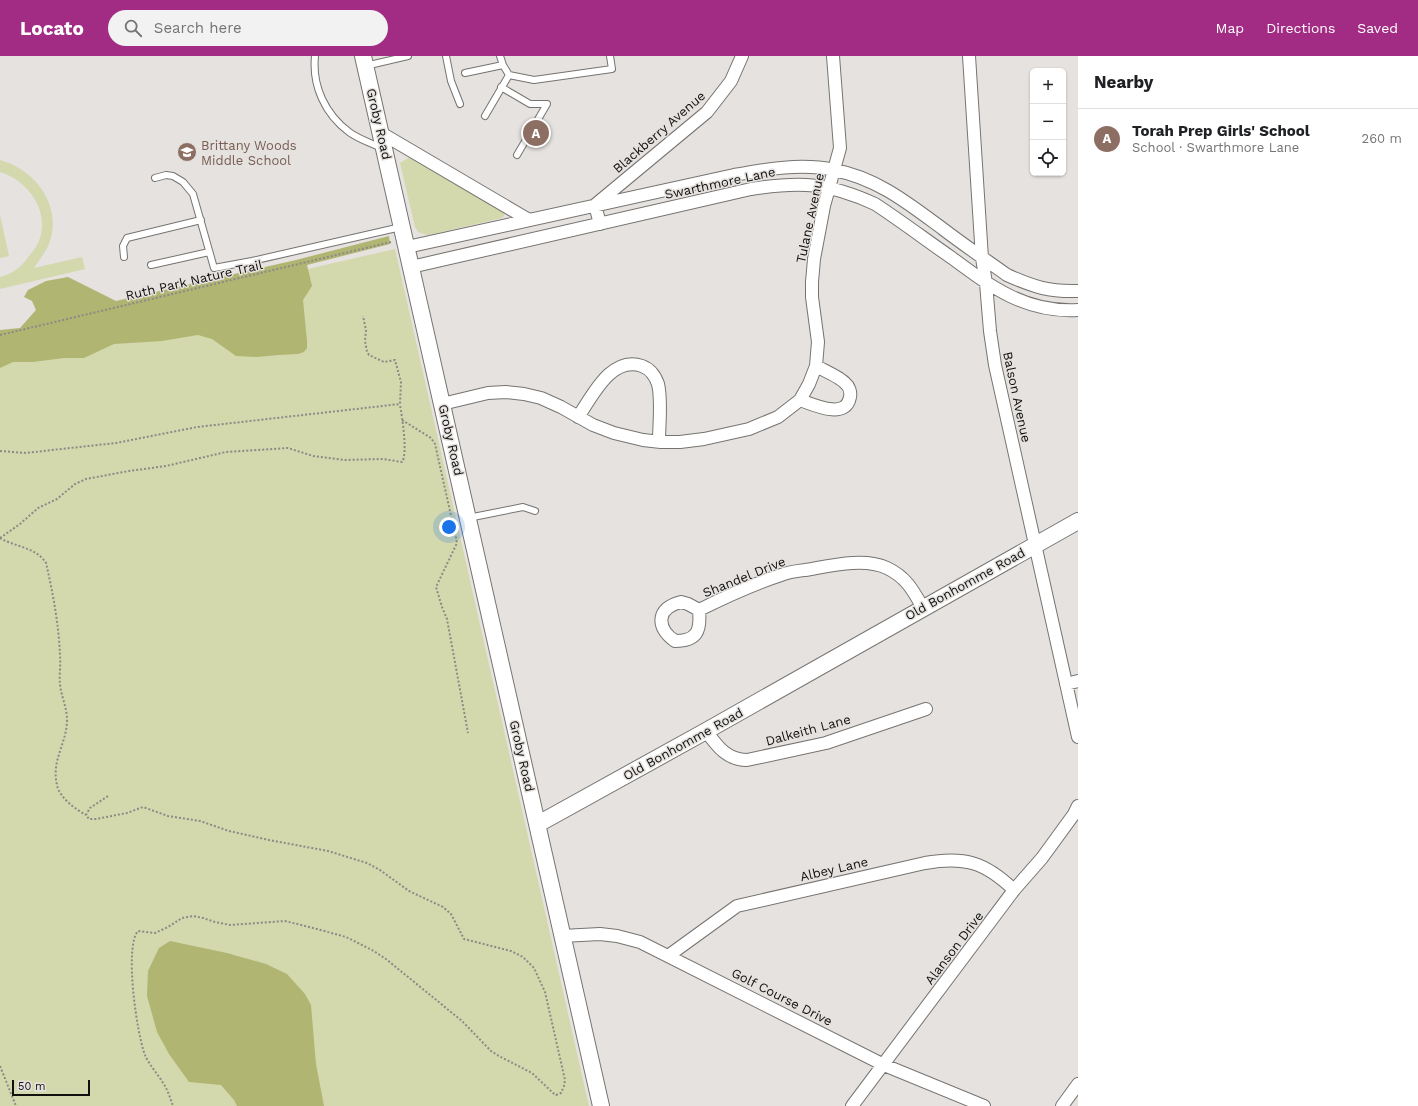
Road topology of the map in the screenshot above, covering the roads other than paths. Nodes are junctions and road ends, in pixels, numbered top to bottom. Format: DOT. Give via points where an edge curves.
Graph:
graph roads {
  1 [pos="315,56"];
  2 [pos="408,56"];
  3 [pos="446,56"];
  4 [pos="500,56"];
  5 [pos="610,56"];
  6 [pos="742,56"];
  7 [pos="833,56"];
  8 [pos="969,56"];
  9 [pos="364,61"];
  10 [pos="503,65"];
  11 [pos="466,73"];
  12 [pos="508,75"];
  13 [pos="501,87"];
  14 [pos="460,104"];
  15 [pos="485,116"];
  16 [pos="383,141"];
  17 [pos="516,154"];
  18 [pos="834,170"];
  19 [pos="155,178"];
  20 [pos="829,187"];
  21 [pos="595,205"];
  22 [pos="201,220"];
  23 [pos="528,220"];
  24 [pos="600,224"];
  25 [pos="402,227"];
  26 [pos="407,247"];
  27 [pos="210,252"];
  28 [pos="124,257"];
  29 [pos="982,258"];
  30 [pos="151,265"];
  31 [pos="411,267"];
  32 [pos="986,283"];
  33 [pos="1078,291"];
  34 [pos="1078,310"];
  35 [pos="816,366"];
  36 [pos="800,400"];
  37 [pos="442,404"];
  38 [pos="578,417"];
  39 [pos="659,442"];
  40 [pos="535,511"];
  41 [pos="468,518"];
  42 [pos="1078,520"];
  43 [pos="1035,545"];
  44 [pos="923,608"];
  45 [pos="699,610"];
  46 [pos="1078,681"];
  47 [pos="1066,684"];
  48 [pos="926,709"];
  49 [pos="706,731"];
  50 [pos="1078,737"];
  51 [pos="1078,806"];
  52 [pos="538,824"];
  53 [pos="1014,890"];
  54 [pos="562,936"];
  55 [pos="668,956"];
  56 [pos="884,1064"];
  57 [pos="1078,1084"];
  58 [pos="601,1106"];
  59 [pos="852,1106"];
  60 [pos="984,1106"];
  61 [pos="1062,1106"];
  1 -- 16 [label="lane" via="316,86 326,108 349,132 362,140"];
  2 -- 9 [label="lane"];
  3 -- 14 [label="lane" via="451,81"];
  4 -- 10 [label="lane"];
  5 -- 12 [label="lane" via="612,69 534,80"];
  6 -- 21 [label="street, Blackberry Avenue" via="731,81 707,112"];
  7 -- 18 [label="street, Tulane Avenue" via="840,148"];
  8 -- 29 [label="street, Balson Avenue"];
  9 -- 16 [label="street, Groby Road"];
  10 -- 11 [label="lane"];
  10 -- 12 [label="lane"];
  12 -- 13 [label="lane"];
  13 -- 15 [label="lane"];
  13 -- 17 [label="lane" via="530,104 547,104"];
  16 -- 23 [label="street"];
  16 -- 25 [label="street, Groby Road"];
  18 -- 20 [label="street, Tulane Avenue"];
  18 -- 21 [label="street, Swarthmore Lane" via="758,170"];
  18 -- 29 [label="street, Swarthmore Lane" via="890,191"];
  19 -- 22 [label="lane" via="173,176 183,182 193,194"];
  20 -- 24 [label="street, Swarthmore Lane" via="794,184 758,188"];
  20 -- 32 [label="street, Swarthmore Lane" via="859,197 892,215"];
  20 -- 35 [label="street, Tulane Avenue" via="818,236 812,282 818,342"];
  21 -- 23 [label="street, Swarthmore Lane"];
  21 -- 24 [label="street"];
  22 -- 27 [label="lane"];
  22 -- 28 [label="lane" via="127,238 123,246"];
  23 -- 26 [label="street, Swarthmore Lane"];
  24 -- 31 [label="street, Swarthmore Lane"];
  25 -- 26 [label="street, Groby Road"];
  25 -- 27 [label="lane" via="214,268"];
  26 -- 31 [label="street, Groby Road"];
  27 -- 30 [label="lane"];
  29 -- 32 [label="street, Balson Avenue"];
  29 -- 33 [label="street, Swarthmore Lane" via="1007,275 1027,284 1055,291"];
  31 -- 37 [label="street, Groby Road"];
  32 -- 34 [label="street, Swarthmore Lane" via="1014,299 1031,305 1057,310"];
  32 -- 43 [label="street, Balson Avenue" via="996,365"];
  35 -- 36 [label="street, Tulane Avenue"];
  35 -- 36 [label="street" via="845,383 851,395 849,403 837,410"];
  36 -- 39 [label="street, Tulane Avenue" via="778,417 749,429 704,439"];
  37 -- 38 [label="street, Tulane Avenue" via="488,393 506,392 541,398"];
  37 -- 41 [label="street, Groby Road"];
  38 -- 39 [label="street, Tulane Avenue" via="614,433"];
  38 -- 39 [label="street" via="615,369 626,364 637,365 649,370 658,384"];
  40 -- 41 [label="lane" via="523,506"];
  41 -- 52 [label="street, Groby Road"];
  42 -- 43 [label="street, Old Bonhomme Road"];
  43 -- 44 [label="street, Old Bonhomme Road"];
  43 -- 47 [label="street, Balson Avenue"];
  44 -- 45 [label="street, Shandel Drive" via="907,581 897,574 870,563 852,563 781,574"];
  44 -- 49 [label="street, Old Bonhomme Road"];
  46 -- 47 [label="street"];
  47 -- 50 [label="street, Balson Avenue"];
  48 -- 49 [label="street, Dalkeith Lane" via="826,743 747,760 733,758 723,752"];
  49 -- 52 [label="street, Old Bonhomme Road"];
  51 -- 53 [label="street, Alanson Drive" via="1042,858"];
  52 -- 54 [label="street"];
  53 -- 55 [label="street, Albey Lane" via="980,864 952,860 925,863 736,906"];
  53 -- 56 [label="street, Alanson Drive"];
  54 -- 55 [label="street, Golf Course Drive" via="617,936 640,942"];
  54 -- 58 [label="street"];
  55 -- 56 [label="street, Golf Course Drive"];
  56 -- 59 [label="street, Alanson Drive"];
  56 -- 60 [label="street, Golf Course Drive"];
  57 -- 61 [label="street"];
}
